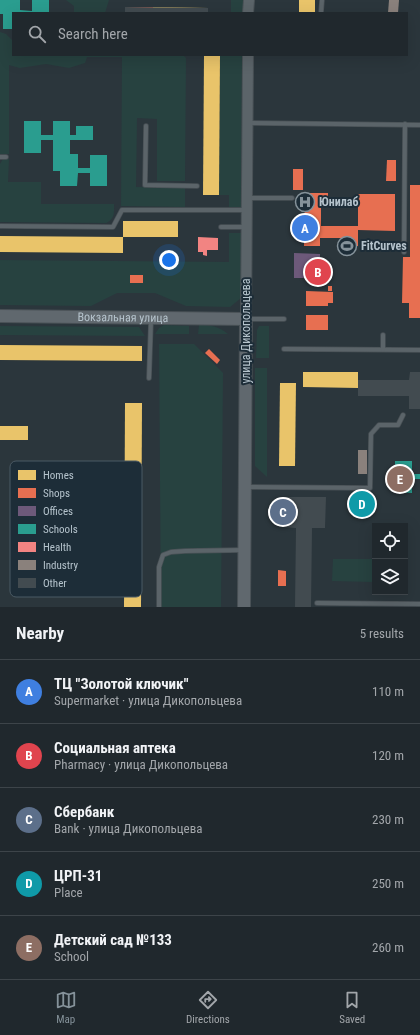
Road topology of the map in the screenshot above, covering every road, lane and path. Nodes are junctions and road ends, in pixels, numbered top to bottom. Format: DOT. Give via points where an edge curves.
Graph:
graph roads {
  1 [pos="249,0"];
  2 [pos="322,0"];
  3 [pos="248,12"];
  4 [pos="321,12"];
  5 [pos="248,56"];
  6 [pos="248,123"];
  7 [pos="405,124"];
  8 [pos="420,125"];
  9 [pos="146,126"];
  10 [pos="0,157"];
  11 [pos="6,158"];
  12 [pos="197,186"];
  13 [pos="247,198"];
  14 [pos="292,198"];
  15 [pos="247,210"];
  16 [pos="0,226"];
  17 [pos="221,227"];
  18 [pos="247,228"];
  19 [pos="404,252"];
  20 [pos="0,316"];
  21 [pos="151,318"];
  22 [pos="246,318"];
  23 [pos="284,319"];
  24 [pos="383,335"];
  25 [pos="284,349"];
  26 [pos="383,349"];
  27 [pos="420,350"];
  28 [pos="149,378"];
  29 [pos="403,415"];
  30 [pos="245,487"];
  31 [pos="244,550"];
  32 [pos="317,603"];
  33 [pos="420,604"];
  34 [pos="159,607"];
  35 [pos="244,607"];
  1 -- 3 [label="street"];
  2 -- 4 [label="lane"];
  5 -- 6 [label="street, улица Дикопольцева"];
  6 -- 7 [label="lane"];
  6 -- 13 [label="street, улица Дикопольцева"];
  7 -- 8 [label="lane"];
  7 -- 19 [label="lane"];
  9 -- 12 [label="lane" via="145,185"];
  10 -- 11 [label="lane"];
  13 -- 14 [label="lane"];
  13 -- 15 [label="street, улица Дикопольцева"];
  15 -- 16 [label="lane" via="122,210 113,227"];
  15 -- 18 [label="street, улица Дикопольцева"];
  17 -- 18 [label="lane"];
  18 -- 22 [label="street, улица Дикопольцева"];
  20 -- 21 [label="main road, Вокзальная улица"];
  21 -- 22 [label="main road, Вокзальная улица"];
  21 -- 28 [label="lane"];
  22 -- 23 [label="lane"];
  22 -- 30 [label="main road, улица Дикопольцева"];
  24 -- 26 [label="lane"];
  25 -- 26 [label="lane"];
  26 -- 27 [label="lane"];
  29 -- 30 [label="lane" via="398,425 379,425 371,434 370,488"];
  30 -- 31 [label="main road, улица Дикопольцева"];
  31 -- 34 [label="lane" via="185,551 163,555 159,566"];
  31 -- 35 [label="main road, улица Дикопольцева"];
  32 -- 33 [label="lane"];
}
